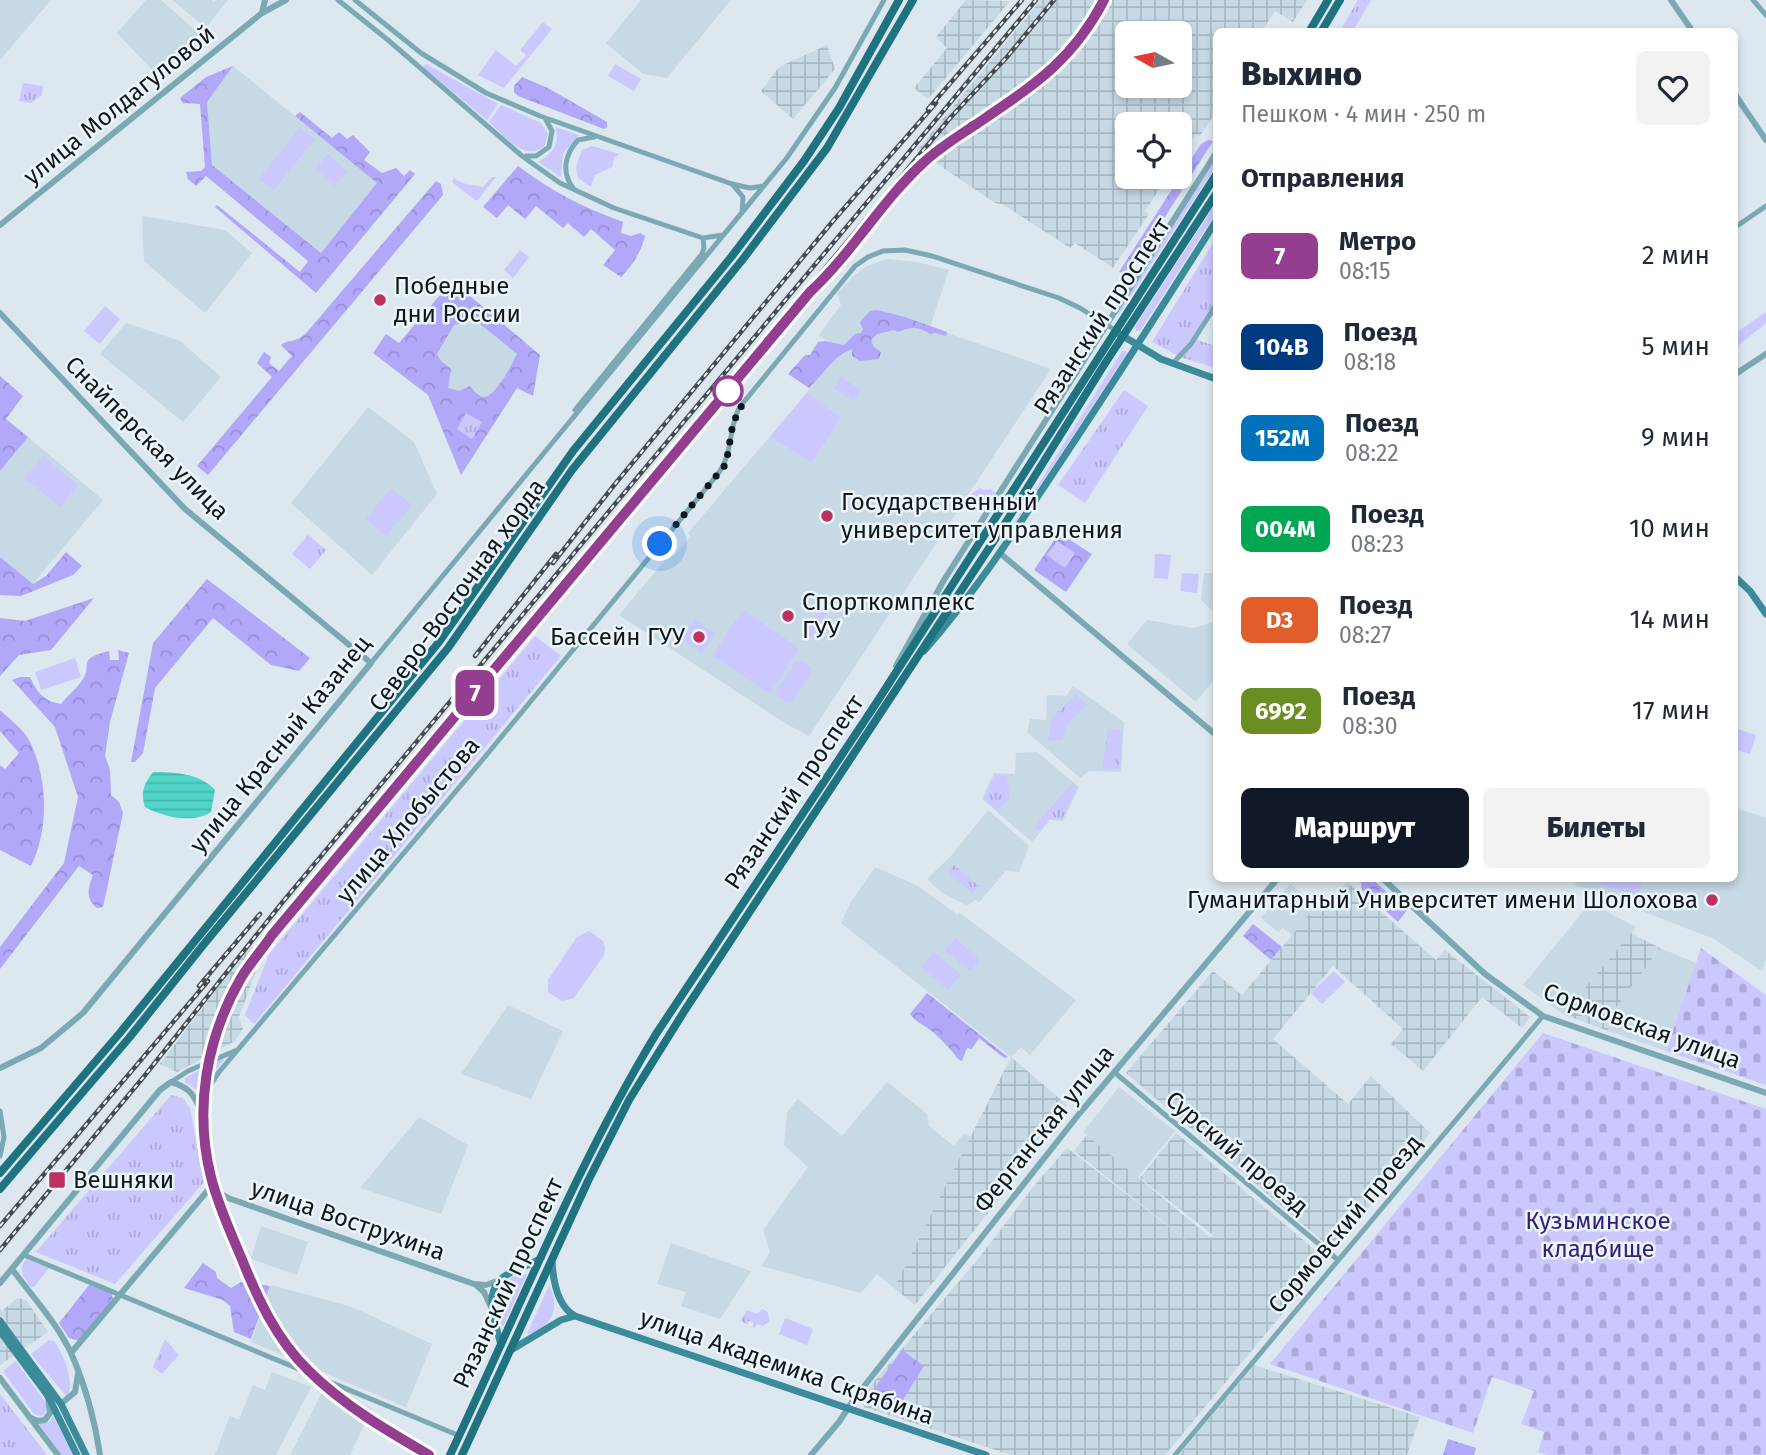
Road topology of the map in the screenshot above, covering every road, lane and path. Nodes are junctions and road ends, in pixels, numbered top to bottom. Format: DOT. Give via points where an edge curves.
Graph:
graph roads {
  1 [pos="265,0"];
  2 [pos="286,0"];
  3 [pos="338,0"];
  4 [pos="355,0"];
  5 [pos="884,0"];
  6 [pos="900,0"];
  7 [pos="913,0"];
  8 [pos="1328,0"];
  9 [pos="1340,0"];
  10 [pos="1671,0"];
  11 [pos="1753,0"];
  12 [pos="262,13"];
  13 [pos="1766,15"];
  14 [pos="1310,28"];
  15 [pos="1323,28"];
  16 [pos="1690,28"];
  17 [pos="1738,99"];
  18 [pos="540,116"];
  19 [pos="608,140"];
  20 [pos="1766,140"];
  21 [pos="523,156"];
  22 [pos="1213,158"];
  23 [pos="1213,180"];
  24 [pos="732,184"];
  25 [pos="764,187"];
  26 [pos="575,191"];
  27 [pos="1213,199"];
  28 [pos="1766,206"];
  29 [pos="742,212"];
  30 [pos="0,225"];
  31 [pos="1738,225"];
  32 [pos="1213,226"];
  33 [pos="726,234"];
  34 [pos="702,238"];
  35 [pos="1213,310"];
  36 [pos="0,313"];
  37 [pos="1106,325"];
  38 [pos="1115,330"];
  39 [pos="1123,336"];
  40 [pos="1138,346"];
  41 [pos="1766,354"];
  42 [pos="1173,363"];
  43 [pos="1738,373"];
  44 [pos="1213,378"];
  45 [pos="570,421"];
  46 [pos="1001,554"];
  47 [pos="1738,580"];
  48 [pos="1766,614"];
  49 [pos="372,663"];
  50 [pos="908,671"];
  51 [pos="875,705"];
  52 [pos="1213,733"];
  53 [pos="1275,882"];
  54 [pos="1386,882"];
  55 [pos="1542,1016"];
  56 [pos="237,1050"];
  57 [pos="0,1068"];
  58 [pos="1114,1072"];
  59 [pos="171,1082"];
  60 [pos="1766,1093"];
  61 [pos="200,1109"];
  62 [pos="0,1111"];
  63 [pos="0,1156"];
  64 [pos="0,1173"];
  65 [pos="214,1184"];
  66 [pos="0,1189"];
  67 [pos="543,1254"];
  68 [pos="24,1255"];
  69 [pos="552,1259"];
  70 [pos="1338,1261"];
  71 [pos="12,1269"];
  72 [pos="516,1270"];
  73 [pos="541,1272"];
  74 [pos="500,1280"];
  75 [pos="0,1283"];
  76 [pos="474,1284"];
  77 [pos="557,1287"];
  78 [pos="120,1294"];
  79 [pos="559,1296"];
  80 [pos="492,1313"];
  81 [pos="575,1316"];
  82 [pos="0,1321"];
  83 [pos="551,1326"];
  84 [pos="0,1331"];
  85 [pos="507,1332"];
  86 [pos="517,1336"];
  87 [pos="537,1336"];
  88 [pos="501,1345"];
  89 [pos="511,1350"];
  90 [pos="71,1353"];
  91 [pos="78,1372"];
  92 [pos="36,1373"];
  93 [pos="0,1378"];
  94 [pos="48,1396"];
  95 [pos="61,1404"];
  96 [pos="847,1410"];
  97 [pos="31,1418"];
  98 [pos="460,1436"];
  99 [pos="58,1455"];
  100 [pos="77,1455"];
  101 [pos="86,1455"];
  102 [pos="100,1455"];
  103 [pos="450,1455"];
  104 [pos="462,1455"];
  105 [pos="811,1455"];
  106 [pos="986,1455"];
  107 [pos="1175,1455"];
  1 -- 12 [label="street"];
  2 -- 12 [label="street, улица Молдагуловой"];
  3 -- 21 [label="street"];
  4 -- 18 [label="street" via="438,65 486,93"];
  5 -- 25 [label="street, улица Красный Казанец" via="822,109"];
  6 -- 64 [label="main road, Северо-Восточная хорда" via="804,161 580,441 439,642"];
  7 -- 66 [label="main road, Северо-Восточная хорда" via="814,166 585,453 448,648"];
  8 -- 14 [label="main road"];
  9 -- 15 [label="main road"];
  10 -- 16 [label="street"];
  11 -- 13 [label="street"];
  12 -- 30 [label="street, улица Молдагуловой"];
  17 -- 20 [label="street"];
  18 -- 19 [label="street"];
  18 -- 21 [label="street" via="551,125 549,147 536,156"];
  19 -- 24 [label="street"];
  19 -- 26 [label="street" via="585,137 573,146 565,168"];
  21 -- 26 [label="street"];
  22 -- 37 [label="street"];
  23 -- 38 [label="main road, Рязанский проспект"];
  24 -- 25 [label="street"];
  24 -- 29 [label="street" via="743,197"];
  25 -- 29 [label="street, улица Красный Казанец"];
  26 -- 34 [label="street"];
  27 -- 39 [label="main road, Рязанский проспект"];
  28 -- 31 [label="street"];
  29 -- 33 [label="street, улица Красный Казанец"];
  32 -- 40 [label="main road"];
  33 -- 34 [label="street"];
  33 -- 45 [label="street, улица Красный Казанец"];
  34 -- 45 [label="street, улица Красный Казанец" via="702,254"];
  35 -- 42 [label="street"];
  36 -- 49 [label="street, Снайперская улица" via="185,509"];
  37 -- 38 [label="street, улица Хлобыстова"];
  37 -- 51 [label="street" via="944,580"];
  37 -- 56 [label="street, улица Хлобыстова" via="1059,298 913,252 883,251 855,266 739,408 726,464"];
  38 -- 39 [label="main road"];
  38 -- 51 [label="main road, Рязанский проспект"];
  39 -- 40 [label="main road"];
  39 -- 50 [label="main road, Рязанский проспект"];
  40 -- 42 [label="main road"];
  40 -- 46 [label="main road"];
  41 -- 43 [label="street"];
  42 -- 44 [label="main road"];
  45 -- 49 [label="street, улица Красный Казанец"];
  46 -- 50 [label="main road"];
  46 -- 52 [label="street"];
  47 -- 48 [label="main road"];
  49 -- 57 [label="street, улица Красный Казанец" via="88,1008 52,1040"];
  50 -- 69 [label="main road, Рязанский проспект" via="636,1089"];
  51 -- 67 [label="main road, Рязанский проспект" via="624,1086"];
  53 -- 58 [label="street, Ферганская улица"];
  54 -- 55 [label="street, Сормовская улица" via="1477,967"];
  55 -- 60 [label="street, Сормовская улица"];
  55 -- 70 [label="street, Сормовский проезд"];
  56 -- 59 [label="street, улица Хлобыстова"];
  56 -- 61 [label="street, улица Хлобыстова" via="209,1087"];
  58 -- 70 [label="street, Сурский проезд"];
  58 -- 96 [label="street, Ферганская улица"];
  59 -- 61 [label="street" via="190,1090"];
  59 -- 68 [label="street"];
  61 -- 65 [label="street"];
  62 -- 63 [label="street" via="4,1137"];
  65 -- 76 [label="street, улица Вострухина" via="228,1198"];
  65 -- 78 [label="street"];
  67 -- 72 [label="main road"];
  67 -- 73 [label="main road, Рязанский проспект"];
  68 -- 71 [label="street"];
  68 -- 78 [label="street"];
  69 -- 73 [label="main road, Рязанский проспект"];
  69 -- 77 [label="main road"];
  70 -- 107 [label="street, Сормовский проезд"];
  71 -- 75 [label="street"];
  71 -- 90 [label="street"];
  72 -- 73 [label="main road"];
  72 -- 74 [label="main road"];
  73 -- 77 [label="main road"];
  73 -- 85 [label="main road, Рязанский проспект"];
  73 -- 86 [label="main road, Рязанский проспект"];
  74 -- 76 [label="street, улица Вострухина"];
  74 -- 80 [label="main road" via="492,1293"];
  76 -- 80 [label="street" via="484,1292"];
  77 -- 79 [label="main road"];
  78 -- 90 [label="street"];
  78 -- 98 [label="street"];
  79 -- 81 [label="main road"];
  79 -- 83 [label="main road" via="558,1315"];
  80 -- 85 [label="main road"];
  80 -- 88 [label="main road"];
  81 -- 83 [label="main road"];
  81 -- 96 [label="main road, улица Академика Скрябина"];
  82 -- 92 [label="main road"];
  83 -- 87 [label="main road"];
  84 -- 92 [label="main road"];
  85 -- 86 [label="main road"];
  85 -- 88 [label="main road, Рязанский проспект"];
  86 -- 87 [label="main road"];
  86 -- 89 [label="main road, Рязанский проспект"];
  87 -- 89 [label="main road"];
  88 -- 98 [label="main road, Рязанский проспект"];
  89 -- 104 [label="main road, Рязанский проспект"];
  90 -- 91 [label="street"];
  91 -- 95 [label="street" via="75,1392"];
  91 -- 102 [label="street"];
  92 -- 94 [label="main road"];
  92 -- 95 [label="main road"];
  93 -- 97 [label="street"];
  94 -- 97 [label="street" via="46,1420"];
  94 -- 100 [label="main road"];
  95 -- 101 [label="main road"];
  96 -- 105 [label="street, Ферганская улица"];
  96 -- 106 [label="main road, улица Академика Скрябина"];
  97 -- 99 [label="street"];
  98 -- 103 [label="main road, Рязанский проспект"];
}
